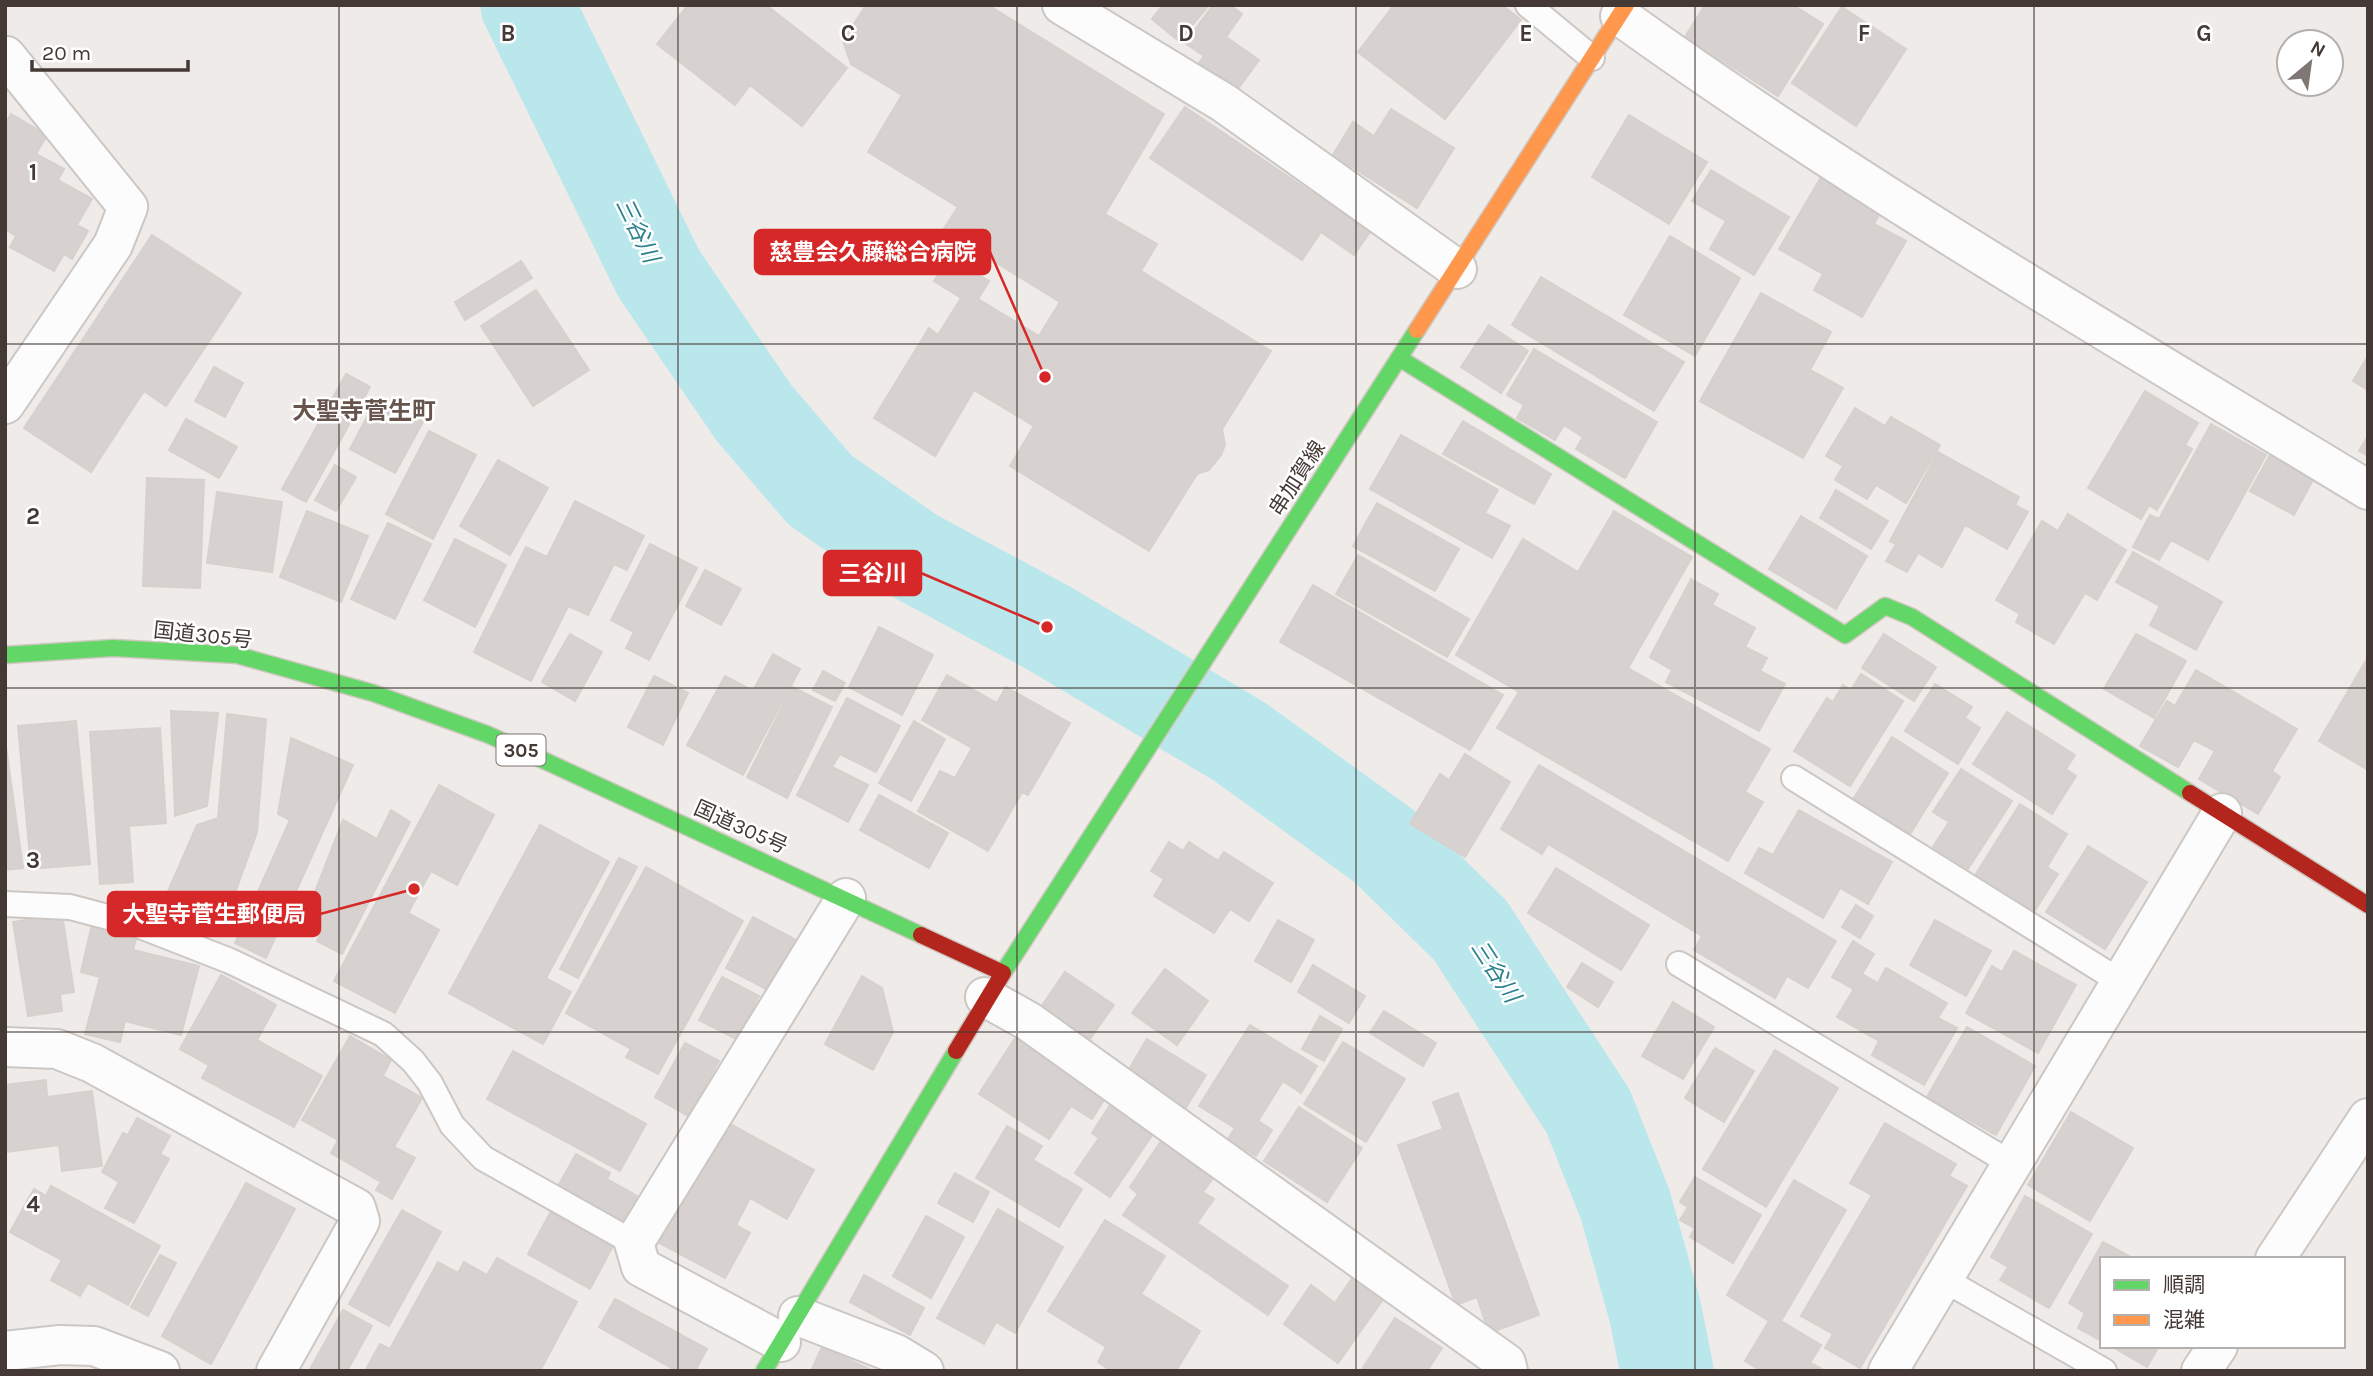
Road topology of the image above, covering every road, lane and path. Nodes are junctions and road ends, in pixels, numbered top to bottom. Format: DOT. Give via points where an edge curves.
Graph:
graph roads {
  1 [pos="1528,5"];
  2 [pos="1069,6"];
  3 [pos="1623,10"];
  4 [pos="6,56"];
  5 [pos="1592,58"];
  6 [pos="1457,269"];
  7 [pos="1399,358"];
  8 [pos="5,404"];
  9 [pos="2368,490"];
  10 [pos="5,655"];
  11 [pos="1794,778"];
  12 [pos="2222,813"];
  13 [pos="846,898"];
  14 [pos="5,904"];
  15 [pos="2368,905"];
  16 [pos="1679,964"];
  17 [pos="2121,982"];
  18 [pos="994,985"];
  19 [pos="5,1046"];
  20 [pos="2368,1118"];
  21 [pos="2012,1164"];
  22 [pos="634,1244"];
  23 [pos="2276,1257"];
  24 [pos="1943,1279"];
  25 [pos="781,1343"];
  26 [pos="2217,1348"];
  27 [pos="5,1351"];
  28 [pos="160,1371"];
  29 [pos="275,1371"];
  30 [pos="924,1371"];
  31 [pos="1508,1371"];
  32 [pos="1888,1371"];
  33 [pos="2104,1371"];
  34 [pos="2202,1371"];
  1 -- 5 [label="lane"];
  2 -- 6 [label="street" via="1224,103"];
  3 -- 5 [label="main road, 串加賀線"];
  3 -- 9 [label="street" via="1716,85 2016,277"];
  4 -- 8 [label="street" via="128,207 106,256"];
  5 -- 6 [label="main road, 串加賀線"];
  6 -- 7 [label="main road, 串加賀線"];
  7 -- 12 [label="main road" via="1845,635 1885,606 1912,617"];
  7 -- 18 [label="main road, 串加賀線"];
  10 -- 13 [label="main road, 国道305号 / 305" via="113,648 237,656 373,693 489,735"];
  11 -- 17 [label="lane"];
  12 -- 15 [label="main road"];
  12 -- 17 [label="street"];
  13 -- 18 [label="main road, 国道305号 / 305"];
  13 -- 22 [label="street"];
  14 -- 22 [label="lane" via="70,907 138,925 230,961 383,1034 413,1061 452,1125 483,1158"];
  16 -- 21 [label="lane"];
  17 -- 21 [label="street"];
  18 -- 25 [label="main road"];
  18 -- 31 [label="street" via="1028,1021 1506,1363"];
  19 -- 29 [label="street" via="57,1049 92,1063 356,1208 360,1221"];
  20 -- 23 [label="street"];
  21 -- 24 [label="street"];
  22 -- 25 [label="street" via="641,1267"];
  24 -- 32 [label="street"];
  24 -- 33 [label="lane"];
  25 -- 30 [label="street" via="896,1354"];
  26 -- 34 [label="street"];
  27 -- 28 [label="street" via="94,1346"];
}
